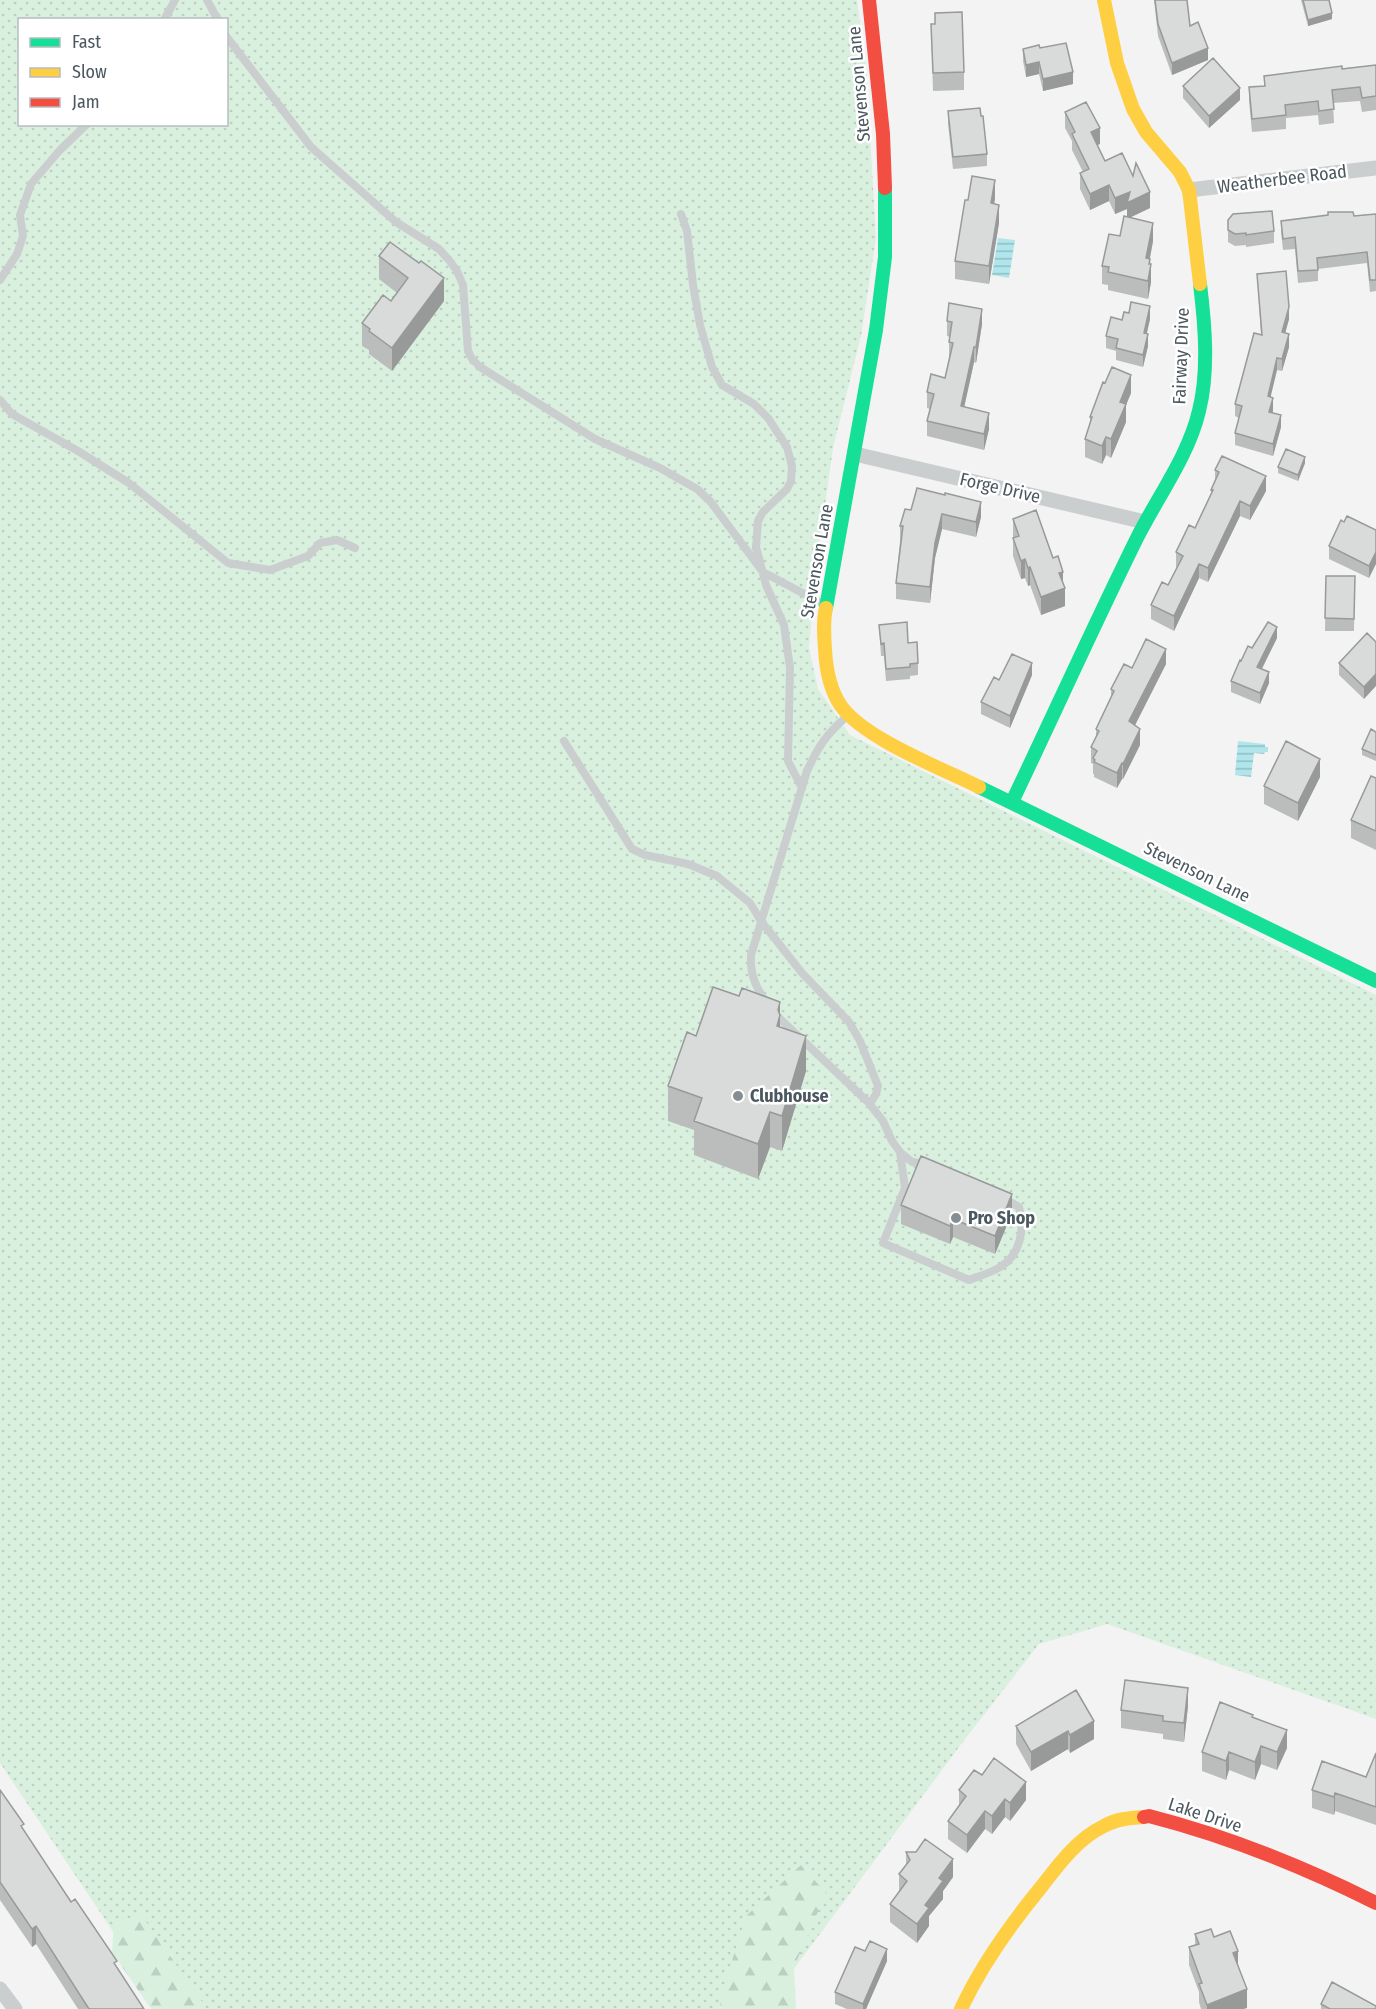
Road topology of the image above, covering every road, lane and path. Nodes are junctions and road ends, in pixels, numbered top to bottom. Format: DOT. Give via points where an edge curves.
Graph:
graph roads {
  1 [pos="175,0"];
  2 [pos="207,0"];
  3 [pos="869,0"];
  4 [pos="1104,0"];
  5 [pos="165,18"];
  6 [pos="217,18"];
  7 [pos="228,39"];
  8 [pos="85,126"];
  9 [pos="1376,168"];
  10 [pos="1189,190"];
  11 [pos="681,214"];
  12 [pos="0,280"];
  13 [pos="0,400"];
  14 [pos="855,454"];
  15 [pos="1145,522"];
  16 [pos="355,548"];
  17 [pos="763,572"];
  18 [pos="826,606"];
  19 [pos="848,715"];
  20 [pos="564,741"];
  21 [pos="802,788"];
  22 [pos="1012,802"];
  23 [pos="761,921"];
  24 [pos="1376,981"];
  25 [pos="870,1104"];
  26 [pos="900,1152"];
  27 [pos="939,1167"];
  28 [pos="991,1193"];
  29 [pos="1376,1904"];
  30 [pos="0,1989"];
  31 [pos="15,2009"];
  32 [pos="961,2009"];
  1 -- 5 [label="lane"];
  2 -- 6 [label="lane"];
  3 -- 14 [label="street, Stevenson Lane" via="886,228 876,330"];
  4 -- 10 [label="street, Fairway Drive" via="1111,40 1130,101 1154,144 1185,179"];
  7 -- 17 [label="lane" via="311,147 396,222 439,249 449,260 463,285 468,351 472,359 595,440 697,489"];
  8 -- 12 [label="lane" via="31,184 20,215 23,236 17,254"];
  9 -- 10 [label="street, Weatherbee Road"];
  10 -- 15 [label="street, Fairway Drive" via="1202,304 1202,395 1194,427"];
  11 -- 17 [label="lane" via="687,231 700,325 712,367 722,385 754,404 768,418 790,456 791,481 778,500 763,512 756,532"];
  13 -- 16 [label="lane" via="12,414 129,483 228,563 270,570 308,556 320,543 337,540"];
  14 -- 15 [label="street, Forge Drive"];
  14 -- 18 [label="street, Stevenson Lane"];
  15 -- 22 [label="street, Fairway Drive"];
  17 -- 18 [label="lane"];
  17 -- 21 [label="lane" via="784,626 790,668 788,761"];
  18 -- 19 [label="street, Stevenson Lane" via="824,648 829,678"];
  19 -- 21 [label="lane" via="819,745"];
  19 -- 22 [label="street, Stevenson Lane" via="900,748"];
  20 -- 23 [label="lane" via="632,849 717,876 750,903"];
  21 -- 23 [label="lane"];
  22 -- 24 [label="street, Stevenson Lane"];
  23 -- 25 [label="lane" via="802,973 849,1022 878,1086"];
  23 -- 25 [label="lane" via="750,971 757,990 776,1015"];
  25 -- 26 [label="lane"];
  26 -- 27 [label="lane" via="912,1162"];
  26 -- 28 [label="lane" via="905,1188 883,1243 969,1280 1002,1267 1016,1251 1022,1219 1019,1207"];
  29 -- 32 [label="street, Lake Drive" via="1271,1857 1184,1825 1149,1816 1123,1819 1102,1826 1070,1851 1009,1927 975,1978"];
  30 -- 31 [label="street"];
}
